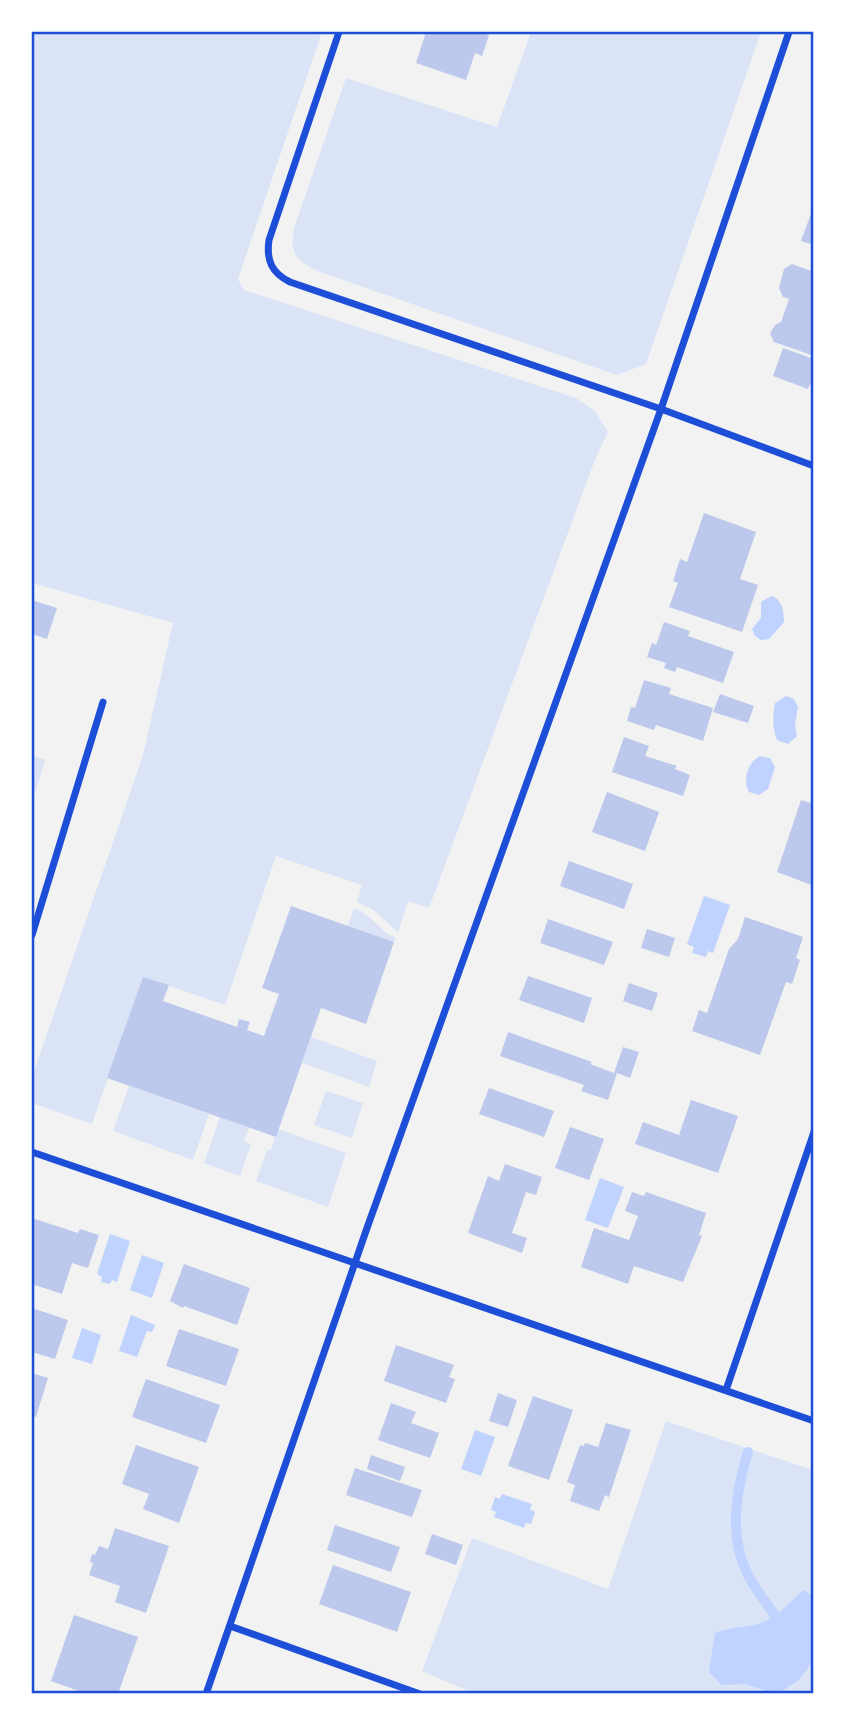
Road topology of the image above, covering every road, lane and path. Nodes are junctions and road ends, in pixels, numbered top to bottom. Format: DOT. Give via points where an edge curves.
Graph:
graph roads {
  1 [pos="339,32"];
  2 [pos="789,32"];
  3 [pos="661,409"];
  4 [pos="814,466"];
  5 [pos="103,702"];
  6 [pos="32,936"];
  7 [pos="814,1132"];
  8 [pos="32,1152"];
  9 [pos="355,1264"];
  10 [pos="726,1390"];
  11 [pos="814,1422"];
  12 [pos="230,1626"];
  13 [pos="206,1693"];
  14 [pos="420,1693"];
  1 -- 3 [label="street" via="269,240 270,266 278,276"];
  2 -- 3 [label="street"];
  3 -- 4 [label="street"];
  3 -- 9 [label="street"];
  5 -- 6 [label="street"];
  7 -- 10 [label="street"];
  8 -- 9 [label="street"];
  9 -- 10 [label="street"];
  9 -- 12 [label="street"];
  10 -- 11 [label="street"];
  12 -- 13 [label="street"];
  12 -- 14 [label="street"];
}
